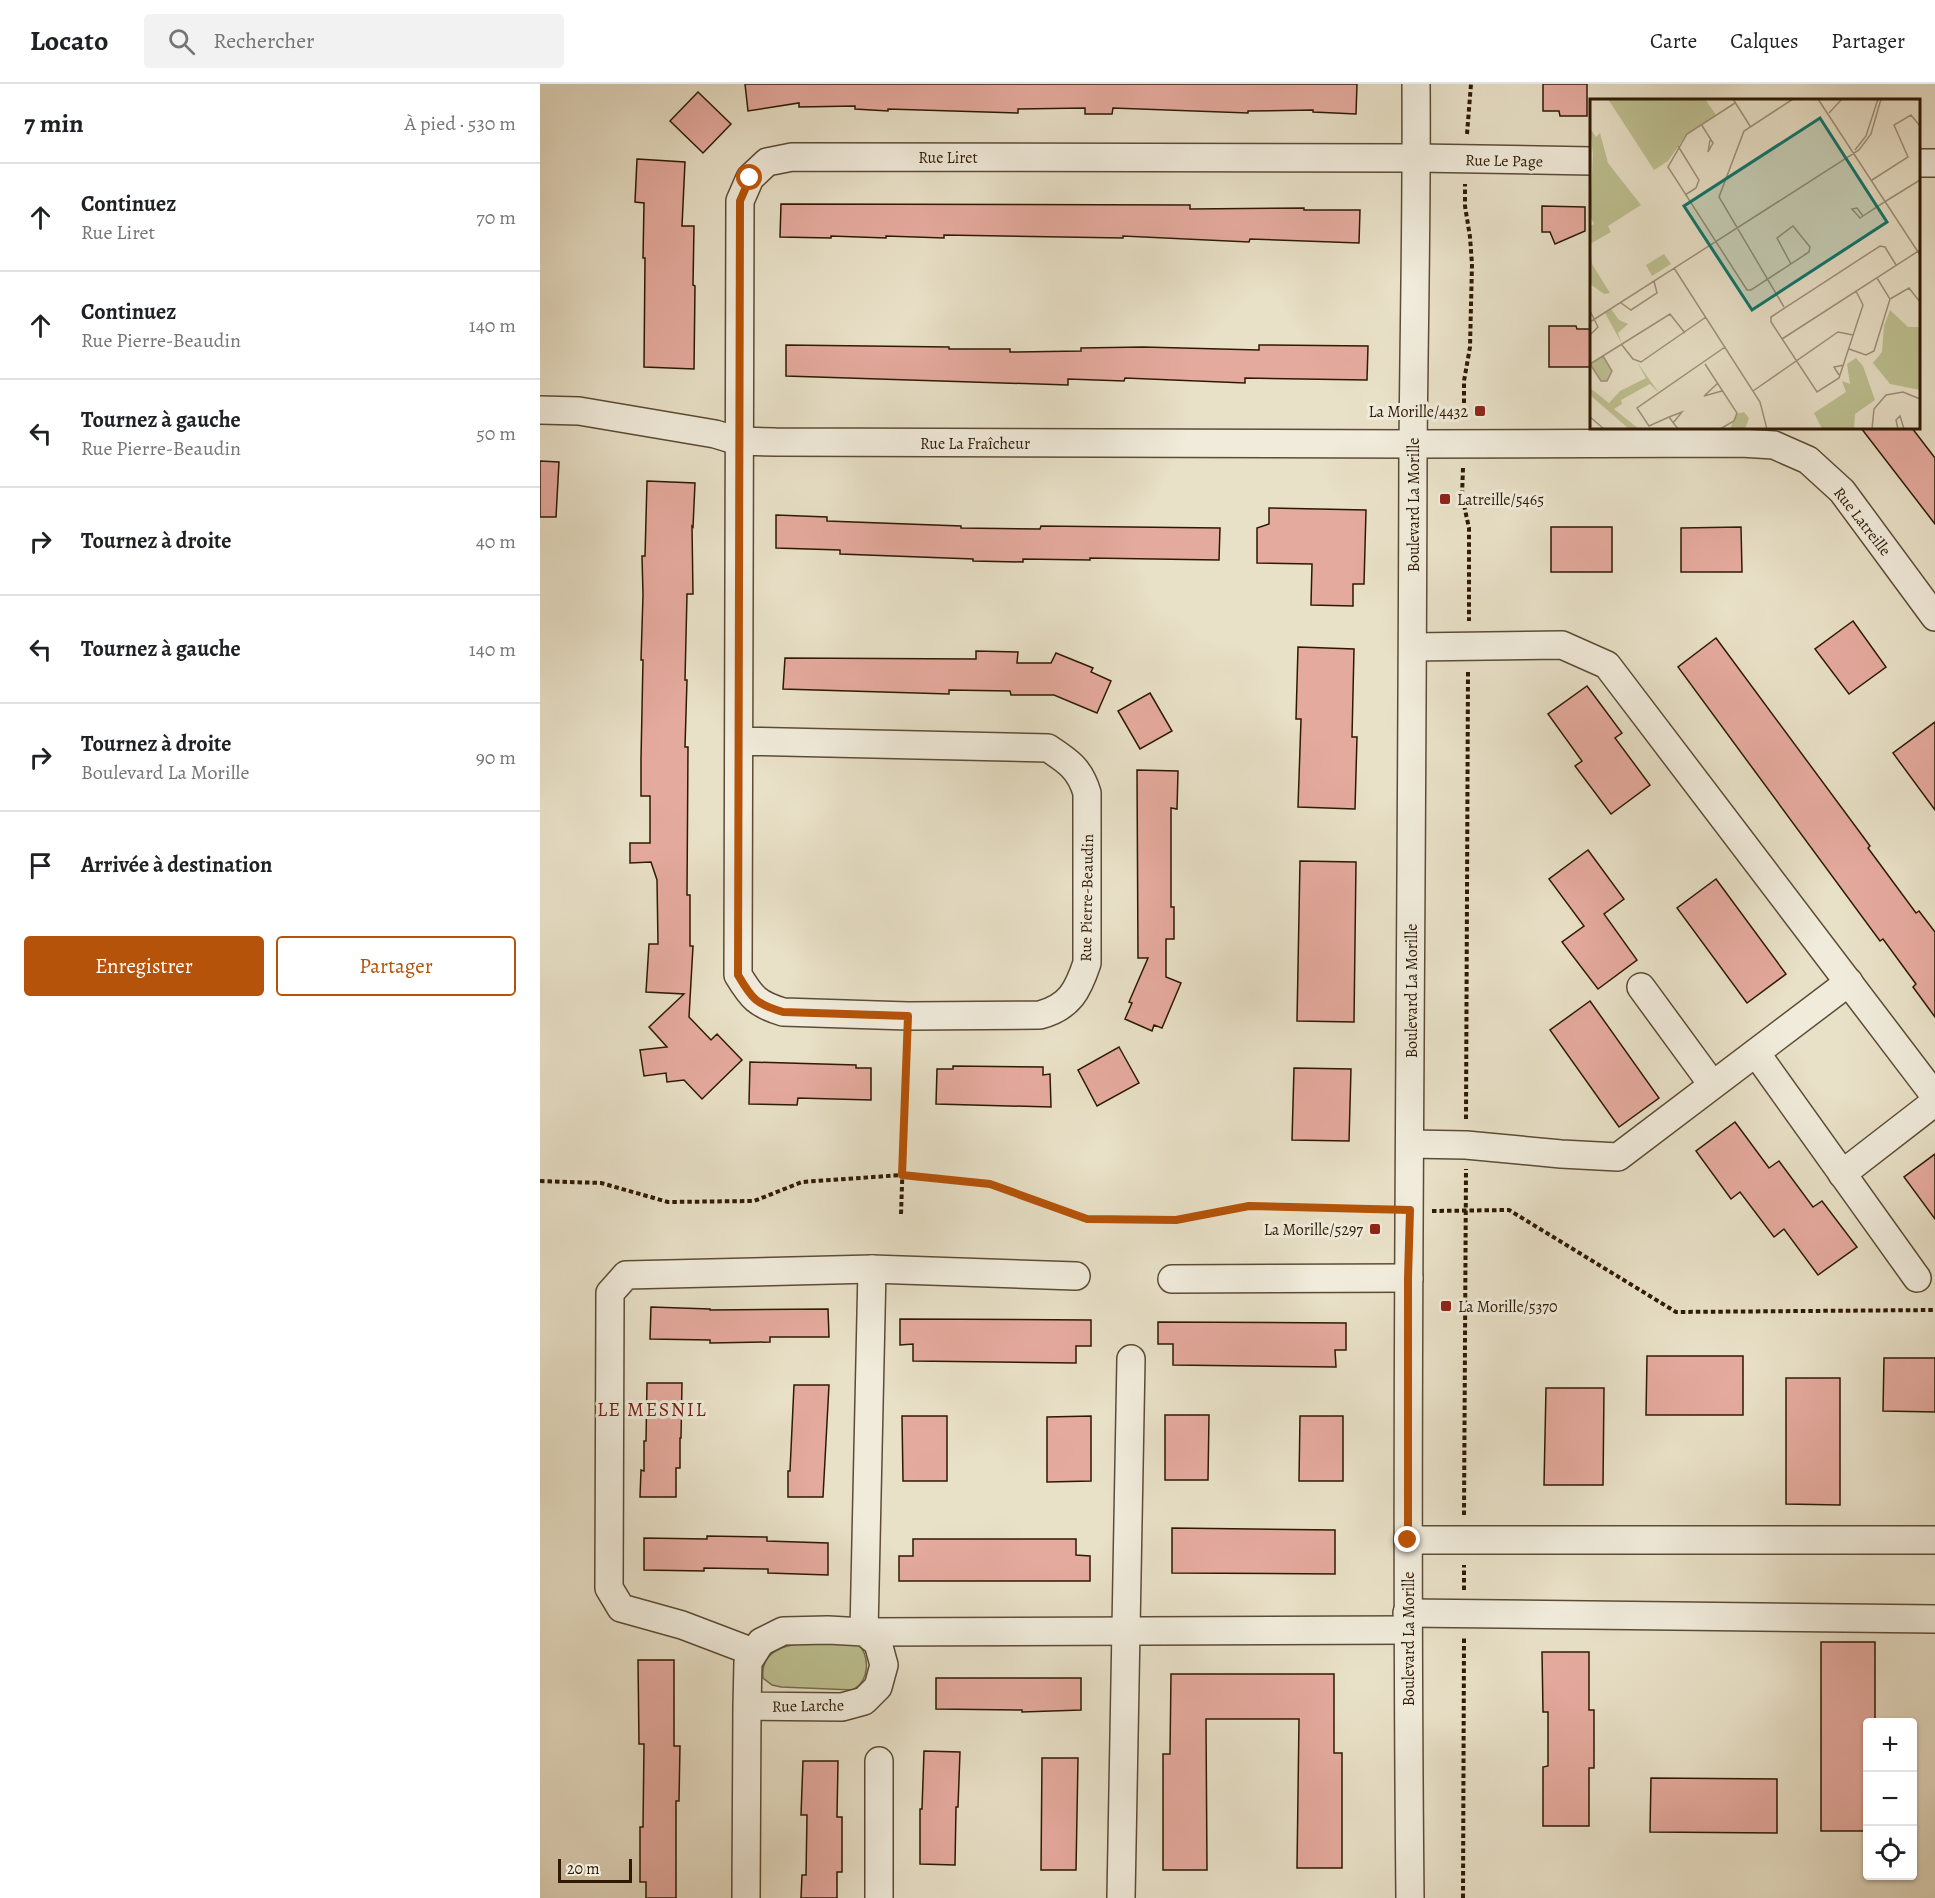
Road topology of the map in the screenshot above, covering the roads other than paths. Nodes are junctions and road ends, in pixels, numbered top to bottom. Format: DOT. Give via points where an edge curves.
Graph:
graph roads {
  1 [pos="1416,84"];
  2 [pos="1417,158"];
  3 [pos="1590,160"];
  4 [pos="540,410"];
  5 [pos="738,441"];
  6 [pos="1413,444"];
  7 [pos="1935,617"];
  8 [pos="1413,647"];
  9 [pos="739,741"];
  10 [pos="1849,982"];
  11 [pos="1641,987"];
  12 [pos="1756,1053"];
  13 [pos="1712,1084"];
  14 [pos="1935,1096"];
  15 [pos="1935,1102"];
  16 [pos="1410,1144"];
  17 [pos="1842,1174"];
  18 [pos="872,1269"];
  19 [pos="1076,1276"];
  20 [pos="1408,1278"];
  21 [pos="1917,1278"];
  22 [pos="1172,1279"];
  23 [pos="1131,1359"];
  24 [pos="1408,1540"];
  25 [pos="1935,1540"];
  26 [pos="1935,1618"];
  27 [pos="1407,1622"];
  28 [pos="1127,1631"];
  29 [pos="864,1632"];
  30 [pos="753,1652"];
  31 [pos="747,1706"];
  32 [pos="879,1761"];
  33 [pos="746,1898"];
  34 [pos="879,1898"];
  35 [pos="1121,1898"];
  36 [pos="1410,1898"];
  1 -- 2 [label="street, Boulevard La Morille"];
  2 -- 3 [label="street, Rue Le Page"];
  2 -- 5 [label="street, Rue Liret" via="792,157 767,162 750,178 740,201"];
  2 -- 6 [label="street, Boulevard La Morille"];
  4 -- 5 [label="street, Rue La Fraîcheur" via="579,411"];
  5 -- 6 [label="street, Rue La Fraîcheur"];
  5 -- 9 [label="street, Rue Pierre-Beaudin"];
  6 -- 7 [label="street, Rue Latreille" via="1774,445 1808,460 1842,491"];
  6 -- 8 [label="street, Boulevard La Morille"];
  8 -- 10 [label="street" via="1562,645 1607,666"];
  8 -- 16 [label="street, Boulevard La Morille"];
  9 -- 9 [label="street, Rue Pierre-Beaudin" via="738,975 748,993 764,1006 783,1012 1040,1015 1055,1011 1080,985 1087,963 1087,793 1083,778 1067,760 1048,747"];
  10 -- 12 [label="street"];
  10 -- 14 [label="street"];
  11 -- 13 [label="street"];
  12 -- 13 [label="street"];
  12 -- 17 [label="street"];
  13 -- 16 [label="street" via="1618,1157"];
  15 -- 17 [label="street"];
  16 -- 20 [label="street, Boulevard La Morille"];
  17 -- 21 [label="street"];
  18 -- 19 [label="street"];
  18 -- 29 [label="street"];
  18 -- 30 [label="street" via="626,1275 610,1293 609,1588 621,1608 682,1625"];
  20 -- 22 [label="street"];
  20 -- 24 [label="street, Boulevard La Morille"];
  23 -- 28 [label="street"];
  24 -- 25 [label="street"];
  24 -- 27 [label="street, Boulevard La Morille"];
  26 -- 27 [label="street" via="1464,1613"];
  27 -- 28 [label="street"];
  27 -- 36 [label="street, Boulevard La Morille"];
  28 -- 29 [label="street"];
  28 -- 35 [label="street"];
  29 -- 30 [label="street" via="783,1631 761,1642"];
  29 -- 31 [label="street, Rue Larche" via="878,1643 884,1665 878,1687 864,1701 842,1707"];
  30 -- 31 [label="street, Rue Larche" via="748,1662"];
  31 -- 33 [label="street, Rue Larche"];
  32 -- 34 [label="street"];
}
